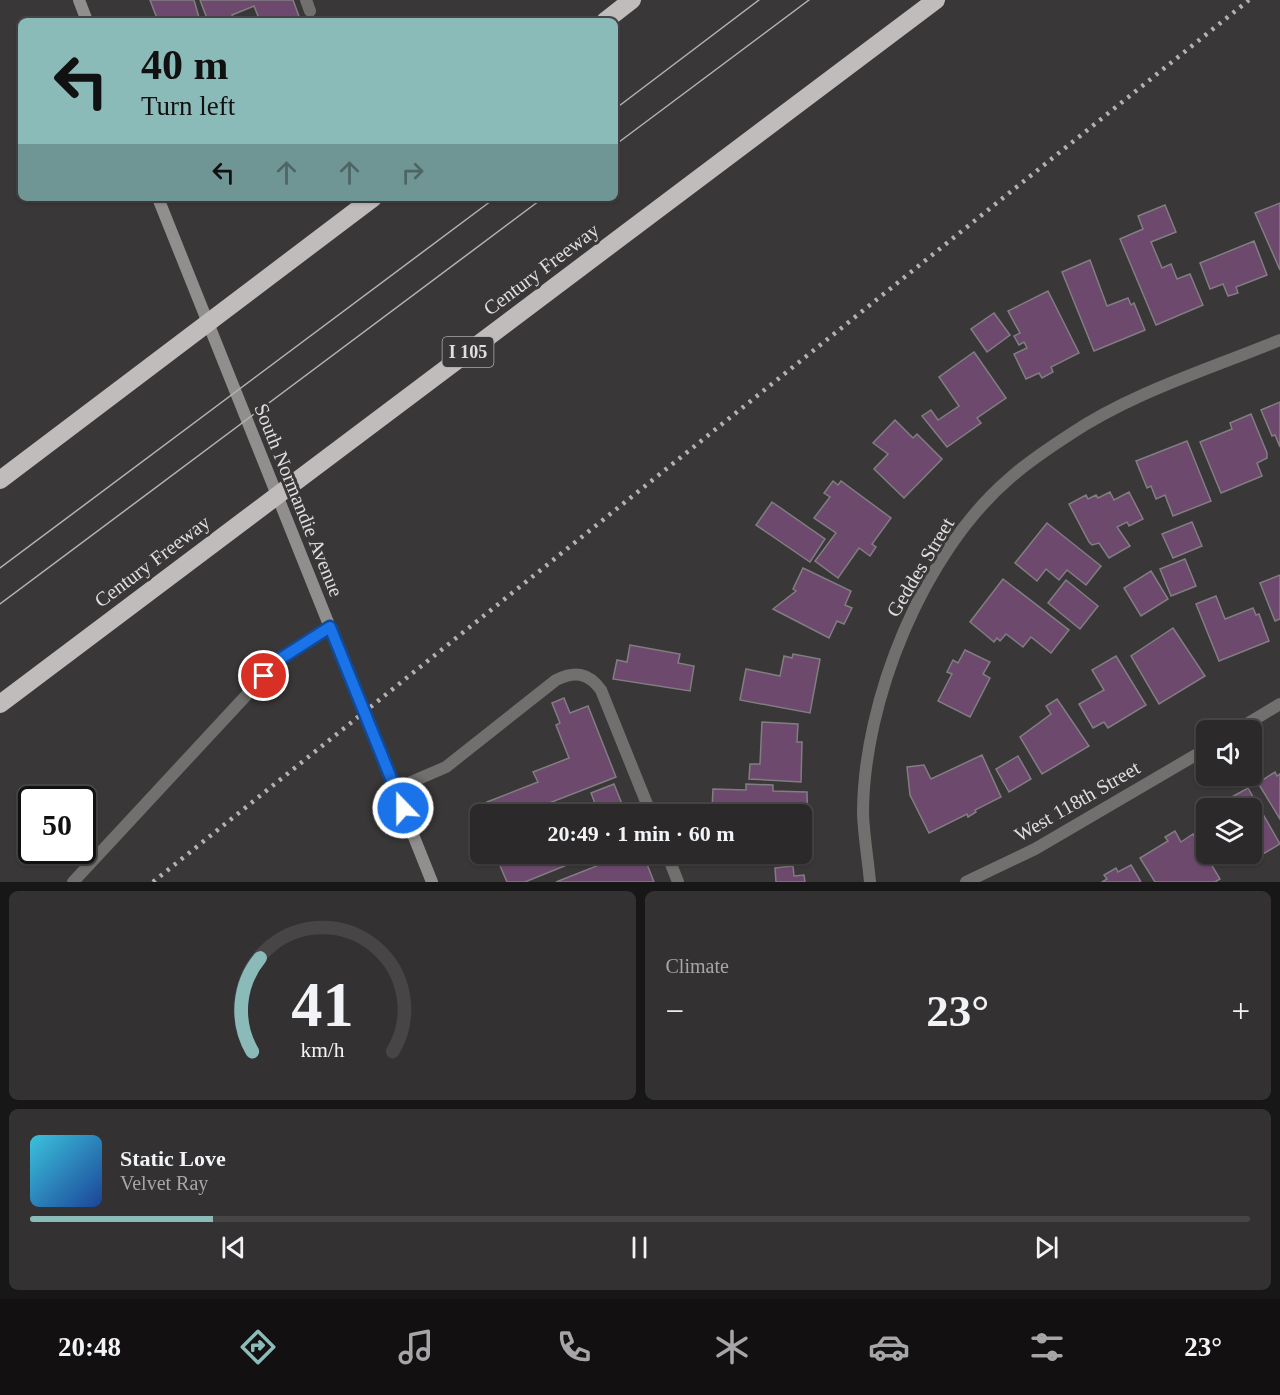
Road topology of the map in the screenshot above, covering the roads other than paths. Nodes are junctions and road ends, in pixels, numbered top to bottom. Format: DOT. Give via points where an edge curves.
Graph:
graph roads {
  1 [pos="79,0"];
  2 [pos="632,0"];
  3 [pos="936,0"];
  4 [pos="86,18"];
  5 [pos="609,18"];
  6 [pos="369,201"];
  7 [pos="160,202"];
  8 [pos="1280,340"];
  9 [pos="0,480"];
  10 [pos="330,627"];
  11 [pos="0,704"];
  12 [pos="1280,704"];
  13 [pos="1254,720"];
  14 [pos="1196,755"];
  15 [pos="395,789"];
  16 [pos="647,804"];
  17 [pos="671,864"];
  18 [pos="73,882"];
  19 [pos="432,882"];
  20 [pos="678,882"];
  21 [pos="870,882"];
  22 [pos="966,882"];
  1 -- 4 [label="main road"];
  2 -- 5 [label="highway"];
  3 -- 11 [label="highway, Century Freeway / I 105"];
  6 -- 9 [label="highway"];
  7 -- 10 [label="main road, South Normandie Avenue"];
  8 -- 21 [label="street, Geddes Street" via="1129,401 1070,434 1010,478 970,521 934,572 901,637 878,704 863,814"];
  10 -- 15 [label="main road, South Normandie Avenue"];
  10 -- 18 [label="street" via="280,659"];
  12 -- 13 [label="street"];
  14 -- 22 [label="street, West 118th Street" via="1035,849"];
  15 -- 16 [label="street" via="446,767 556,680 582,674 594,680 601,690"];
  15 -- 19 [label="main road, South Normandie Avenue"];
  17 -- 20 [label="street"];
}
